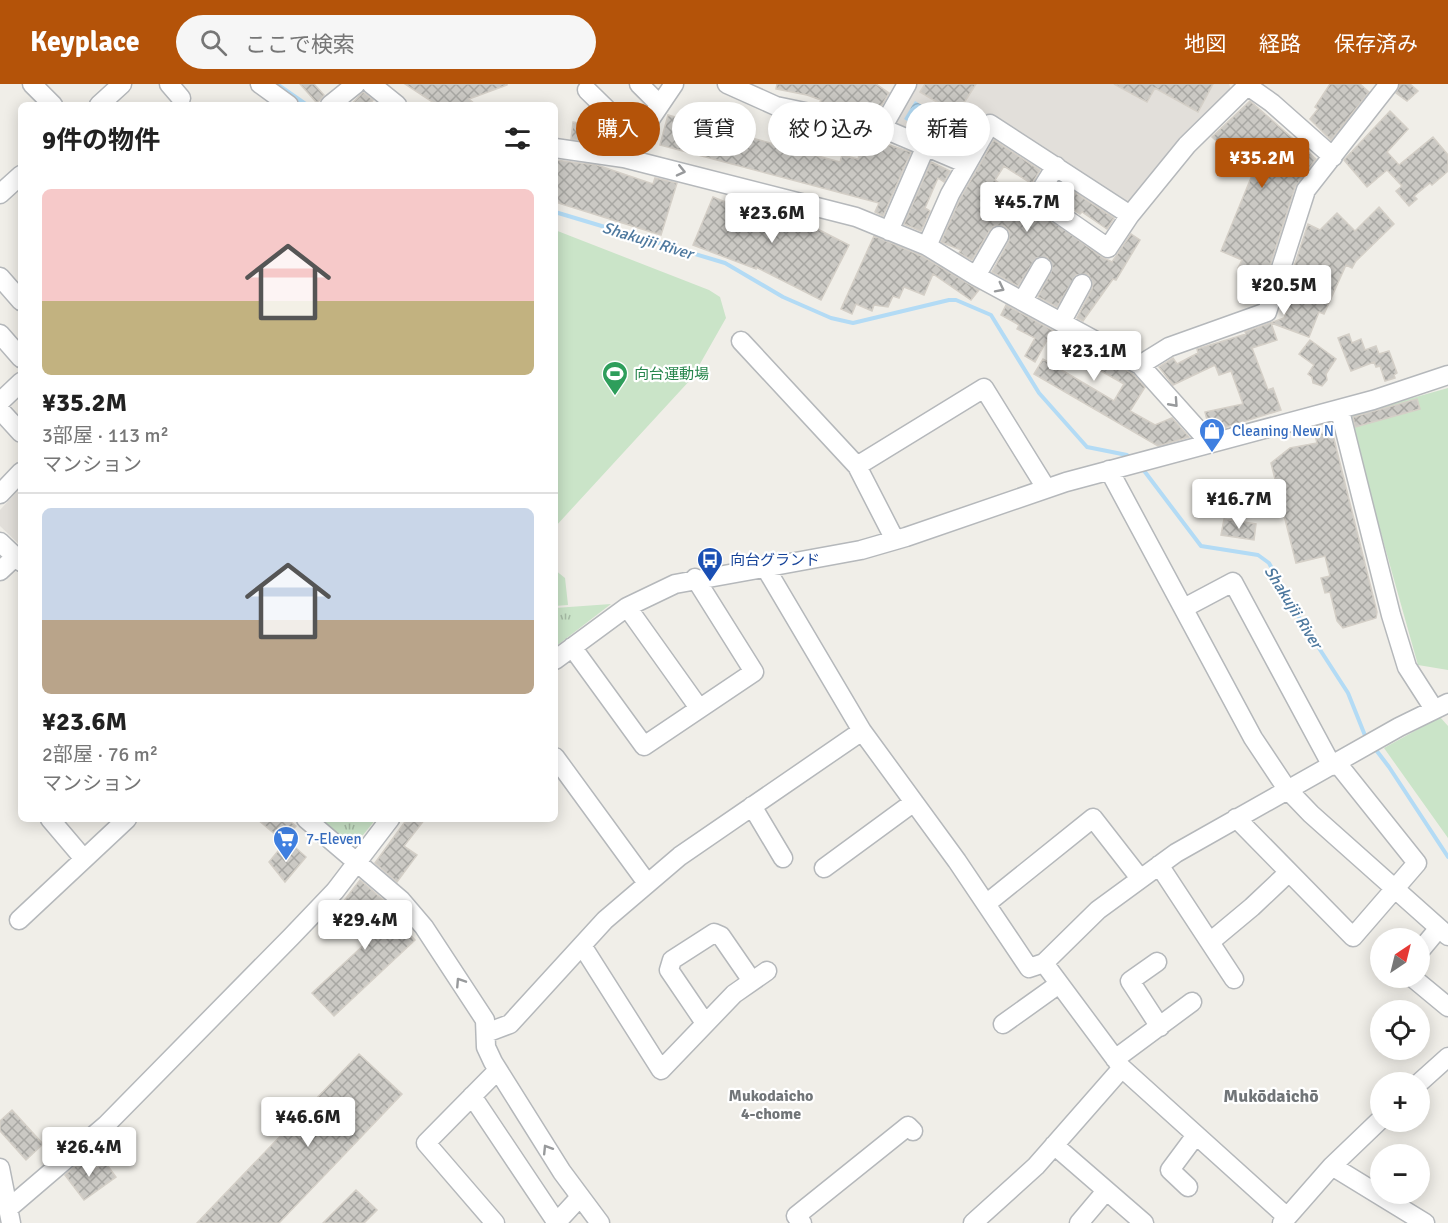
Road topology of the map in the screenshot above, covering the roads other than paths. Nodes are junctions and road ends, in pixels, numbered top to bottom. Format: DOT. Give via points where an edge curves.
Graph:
graph roads {
  1 [pos="32,84"];
  2 [pos="169,84"];
  3 [pos="260,84"];
  4 [pos="356,84"];
  5 [pos="371,84"];
  6 [pos="639,84"];
  7 [pos="674,84"];
  8 [pos="727,84"];
  9 [pos="907,84"];
  10 [pos="1389,84"];
  11 [pos="1246,85"];
  12 [pos="587,90"];
  13 [pos="181,98"];
  14 [pos="49,102"];
  15 [pos="286,102"];
  16 [pos="334,102"];
  17 [pos="393,102"];
  18 [pos="599,102"];
  19 [pos="657,102"];
  20 [pos="768,102"];
  21 [pos="660,105"];
  22 [pos="894,107"];
  23 [pos="558,148"];
  24 [pos="922,156"];
  25 [pos="946,156"];
  26 [pos="1333,157"];
  27 [pos="624,158"];
  28 [pos="967,164"];
  29 [pos="1056,166"];
  30 [pos="18,178"];
  31 [pos="0,194"];
  32 [pos="1130,215"];
  33 [pos="889,231"];
  34 [pos="999,236"];
  35 [pos="927,246"];
  36 [pos="1042,267"];
  37 [pos="976,276"];
  38 [pos="0,278"];
  39 [pos="1082,284"];
  40 [pos="18,298"];
  41 [pos="1023,300"];
  42 [pos="1062,321"];
  43 [pos="0,334"];
  44 [pos="741,341"];
  45 [pos="18,355"];
  46 [pos="1140,364"];
  47 [pos="1448,375"];
  48 [pos="18,385"];
  49 [pos="0,402"];
  50 [pos="0,410"];
  51 [pos="1341,415"];
  52 [pos="18,430"];
  53 [pos="1209,442"];
  54 [pos="857,466"];
  55 [pos="1108,470"];
  56 [pos="18,474"];
  57 [pos="1046,488"];
  58 [pos="0,494"];
  59 [pos="895,540"];
  60 [pos="0,542"];
  61 [pos="18,559"];
  62 [pos="765,567"];
  63 [pos="0,571"];
  64 [pos="695,578"];
  65 [pos="627,608"];
  66 [pos="1184,608"];
  67 [pos="572,647"];
  68 [pos="558,658"];
  69 [pos="1441,706"];
  70 [pos="699,708"];
  71 [pos="862,731"];
  72 [pos="558,761"];
  73 [pos="1334,764"];
  74 [pos="1287,789"];
  75 [pos="914,802"];
  76 [pos="752,806"];
  77 [pos="1236,818"];
  78 [pos="53,822"];
  79 [pos="123,822"];
  80 [pos="309,822"];
  81 [pos="388,822"];
  82 [pos="783,858"];
  83 [pos="84,859"];
  84 [pos="357,865"];
  85 [pos="1159,865"];
  86 [pos="824,868"];
  87 [pos="1288,873"];
  88 [pos="1139,877"];
  89 [pos="647,883"];
  90 [pos="1395,889"];
  91 [pos="986,904"];
  92 [pos="19,920"];
  93 [pos="1443,932"];
  94 [pos="1210,942"];
  95 [pos="1430,943"];
  96 [pos="583,947"];
  97 [pos="1156,962"];
  98 [pos="1044,963"];
  99 [pos="767,970"];
  100 [pos="1234,979"];
  101 [pos="752,981"];
  102 [pos="1059,984"];
  103 [pos="1425,988"];
  104 [pos="1192,1002"];
  105 [pos="1448,1007"];
  106 [pos="705,1023"];
  107 [pos="1003,1024"];
  108 [pos="1160,1027"];
  109 [pos="486,1033"];
  110 [pos="1448,1057"];
  111 [pos="1119,1064"];
  112 [pos="498,1070"];
  113 [pos="1430,1073"];
  114 [pos="472,1096"];
  115 [pos="1370,1130"];
  116 [pos="913,1131"];
  117 [pos="1196,1135"];
  118 [pos="1054,1145"];
  119 [pos="1332,1166"];
  120 [pos="0,1168"];
  121 [pos="1188,1187"];
  122 [pos="1106,1191"];
  123 [pos="580,1197"];
  124 [pos="10,1216"];
  125 [pos="1285,1220"];
  126 [pos="495,1223"];
  127 [pos="557,1223"];
  128 [pos="600,1223"];
  129 [pos="802,1223"];
  130 [pos="973,1223"];
  131 [pos="1079,1223"];
  132 [pos="1144,1223"];
  133 [pos="1425,1223"];
  1 -- 14 [label="street"];
  2 -- 13 [label="street"];
  3 -- 15 [label="street"];
  4 -- 16 [label="street"];
  5 -- 17 [label="street"];
  6 -- 19 [label="street"];
  7 -- 21 [label="street"];
  8 -- 20 [label="street"];
  9 -- 22 [label="street"];
  10 -- 26 [label="street"];
  11 -- 26 [label="street"];
  11 -- 32 [label="street" via="1187,145"];
  12 -- 18 [label="street"];
  23 -- 27 [label="street"];
  24 -- 33 [label="street"];
  25 -- 28 [label="street"];
  26 -- 46 [label="street" via="1306,190 1267,312 1169,347"];
  27 -- 33 [label="street, one-way" via="856,217"];
  28 -- 29 [label="street" via="990,123"];
  28 -- 35 [label="street"];
  29 -- 32 [label="street"];
  29 -- 32 [label="street" via="1036,198 1108,248"];
  30 -- 31 [label="street"];
  33 -- 35 [label="street"];
  34 -- 37 [label="street"];
  35 -- 37 [label="street"];
  36 -- 41 [label="street"];
  37 -- 41 [label="street, one-way"];
  38 -- 40 [label="street"];
  39 -- 42 [label="street"];
  41 -- 42 [label="street"];
  42 -- 46 [label="street"];
  43 -- 45 [label="street"];
  44 -- 54 [label="street"];
  46 -- 53 [label="street, one-way"];
  47 -- 53 [label="street"];
  48 -- 49 [label="street"];
  50 -- 52 [label="street"];
  51 -- 69 [label="street" via="1407,667"];
  53 -- 55 [label="street"];
  54 -- 57 [label="street" via="984,388"];
  54 -- 59 [label="street"];
  55 -- 57 [label="street"];
  55 -- 66 [label="street"];
  56 -- 58 [label="street"];
  57 -- 59 [label="street"];
  59 -- 62 [label="street"];
  60 -- 61 [label="street"];
  61 -- 63 [label="street"];
  62 -- 64 [label="street"];
  62 -- 71 [label="street"];
  64 -- 65 [label="street"];
  64 -- 70 [label="street" via="754,672"];
  65 -- 67 [label="street"];
  65 -- 70 [label="street"];
  66 -- 73 [label="street" via="1233,582"];
  66 -- 74 [label="street" via="1253,738"];
  67 -- 68 [label="street"];
  67 -- 70 [label="street" via="644,746"];
  69 -- 73 [label="street"];
  71 -- 75 [label="street"];
  71 -- 76 [label="street"];
  72 -- 89 [label="street"];
  73 -- 74 [label="street"];
  73 -- 90 [label="street" via="1417,863"];
  74 -- 77 [label="street"];
  74 -- 90 [label="street"];
  75 -- 86 [label="street"];
  75 -- 91 [label="street"];
  76 -- 82 [label="street"];
  76 -- 89 [label="street"];
  77 -- 85 [label="street"];
  77 -- 87 [label="street"];
  78 -- 83 [label="street"];
  79 -- 83 [label="street"];
  80 -- 84 [label="street"];
  81 -- 84 [label="street"];
  83 -- 92 [label="street"];
  109 -- 84 [label="street, one-way" via="485,1020 424,927 401,900"];
  84 -- 124 [label="street" via="106,1125"];
  85 -- 88 [label="street"];
  85 -- 94 [label="street"];
  87 -- 90 [label="street" via="1353,937"];
  87 -- 94 [label="street"];
  88 -- 91 [label="street" via="1093,818"];
  88 -- 98 [label="street" via="1098,910"];
  89 -- 96 [label="street" via="605,920"];
  90 -- 93 [label="street"];
  91 -- 98 [label="street" via="1024,964 1029,968"];
  93 -- 95 [label="street"];
  94 -- 100 [label="street"];
  96 -- 106 [label="street" via="661,1070"];
  96 -- 109 [label="street" via="510,1024"];
  97 -- 108 [label="street" via="1130,981"];
  98 -- 102 [label="street"];
  99 -- 101 [label="street"];
  101 -- 106 [label="street"];
  101 -- 106 [label="street" via="721,936 714,933 672,960 669,970"];
  102 -- 107 [label="street"];
  102 -- 111 [label="street"];
  103 -- 105 [label="street"];
  104 -- 108 [label="street"];
  108 -- 111 [label="street"];
  109 -- 112 [label="street" via="486,1047"];
  110 -- 113 [label="street"];
  111 -- 117 [label="street"];
  111 -- 118 [label="street"];
  112 -- 114 [label="street"];
  123 -- 112 [label="street, one-way"];
  114 -- 126 [label="street" via="426,1143"];
  114 -- 127 [label="street"];
  115 -- 119 [label="street"];
  116 -- 129 [label="street" via="908,1126 796,1216"];
  117 -- 121 [label="street" via="1170,1170"];
  117 -- 125 [label="street"];
  118 -- 122 [label="street"];
  118 -- 130 [label="street"];
  119 -- 125 [label="street"];
  119 -- 133 [label="street"];
  120 -- 124 [label="street"];
  122 -- 131 [label="street"];
  122 -- 132 [label="street"];
  123 -- 127 [label="street"];
  123 -- 128 [label="street"];
}
